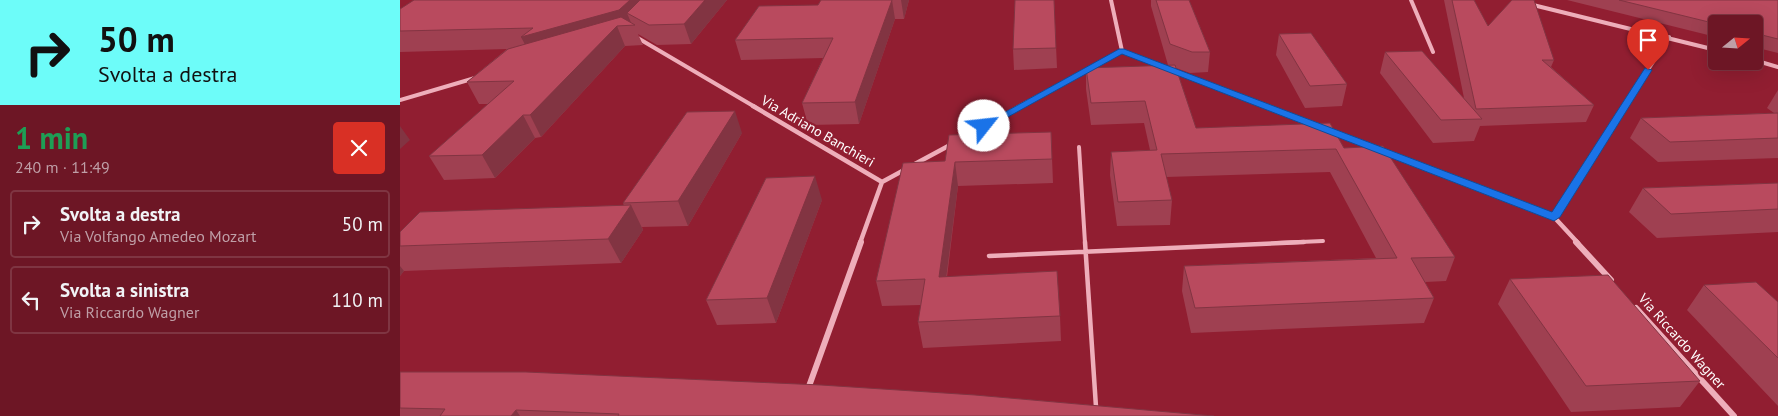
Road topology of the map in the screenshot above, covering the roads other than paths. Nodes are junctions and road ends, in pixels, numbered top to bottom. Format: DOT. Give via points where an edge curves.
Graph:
graph roads {
  1 [pos="1111,0"];
  2 [pos="1411,0"];
  3 [pos="1521,2"];
  4 [pos="629,33"];
  5 [pos="1669,37"];
  6 [pos="1708,48"];
  7 [pos="1122,51"];
  8 [pos="1433,52"];
  9 [pos="1763,62"];
  10 [pos="1778,66"];
  11 [pos="476,78"];
  12 [pos="400,100"];
  13 [pos="1079,146"];
  14 [pos="882,182"];
  15 [pos="1554,217"];
  16 [pos="1323,241"];
  17 [pos="1086,252"];
  18 [pos="989,256"];
  19 [pos="1614,284"];
  20 [pos="1634,306"];
  21 [pos="798,389"];
  22 [pos="808,390"];
  23 [pos="818,390"];
  24 [pos="1086,407"];
  25 [pos="1096,407"];
  26 [pos="1105,408"];
  27 [pos="1734,416"];
  1 -- 7 [label="street"];
  2 -- 8 [label="street"];
  3 -- 5 [label="street"];
  4 -- 14 [label="street, Via Adriano Banchieri"];
  5 -- 6 [label="street"];
  5 -- 15 [label="street"];
  7 -- 14 [label="street"];
  7 -- 15 [label="street"];
  9 -- 10 [label="street"];
  11 -- 12 [label="street"];
  13 -- 17 [label="lane"];
  14 -- 22 [label="street, Via Adriano Banchieri"];
  15 -- 19 [label="street"];
  16 -- 17 [label="lane"];
  17 -- 18 [label="lane"];
  17 -- 25 [label="lane"];
  20 -- 27 [label="street, Via Riccardo Wagner"];
  21 -- 22 [label="street"];
  22 -- 23 [label="street"];
  24 -- 25 [label="street"];
  25 -- 26 [label="street"];
}
